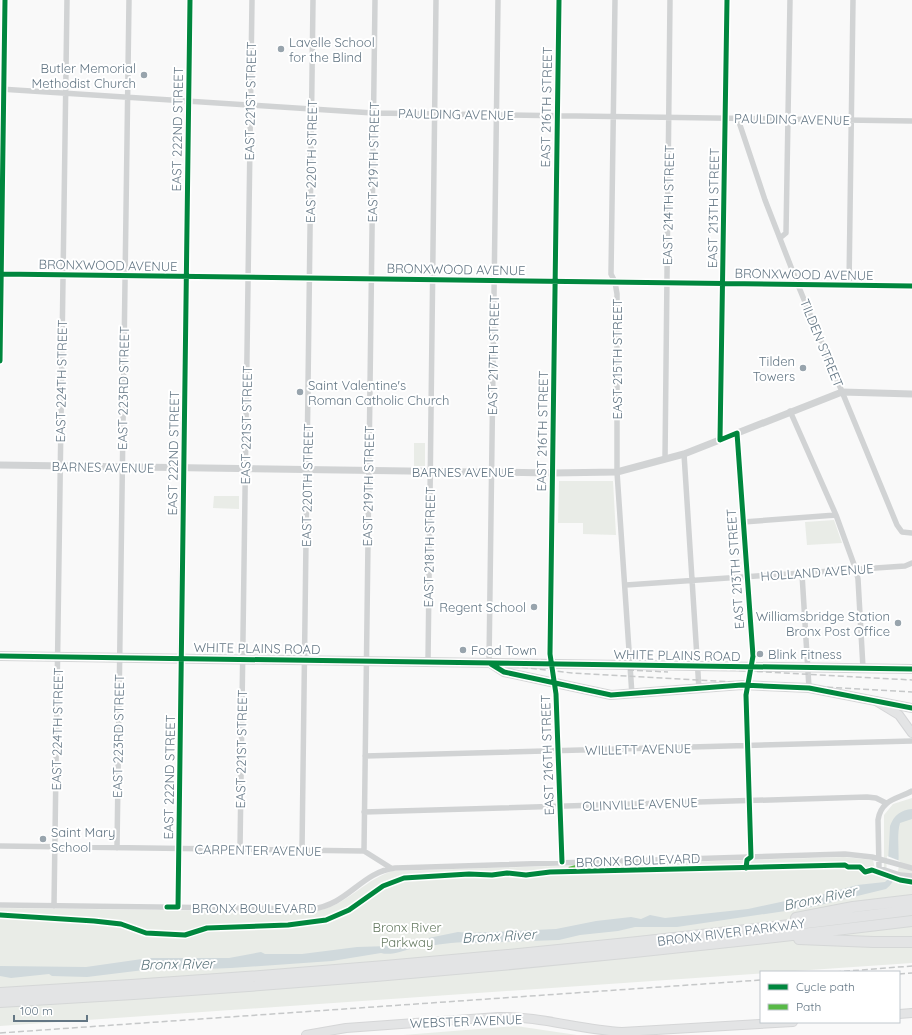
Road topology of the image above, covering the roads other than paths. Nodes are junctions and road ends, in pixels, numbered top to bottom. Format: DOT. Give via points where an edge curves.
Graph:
graph roads {
  1 [pos="5,0"];
  2 [pos="67,0"];
  3 [pos="128,0"];
  4 [pos="190,0"];
  5 [pos="252,0"];
  6 [pos="313,0"];
  7 [pos="375,0"];
  8 [pos="436,0"];
  9 [pos="498,0"];
  10 [pos="559,0"];
  11 [pos="615,0"];
  12 [pos="670,0"];
  13 [pos="727,0"];
  14 [pos="790,0"];
  15 [pos="853,0"];
  16 [pos="2,89"];
  17 [pos="65,93"];
  18 [pos="127,97"];
  19 [pos="188,101"];
  20 [pos="250,105"];
  21 [pos="312,109"];
  22 [pos="374,113"];
  23 [pos="435,114"];
  24 [pos="497,115"];
  25 [pos="557,116"];
  26 [pos="613,117"];
  27 [pos="669,118"];
  28 [pos="725,118"];
  29 [pos="738,119"];
  30 [pos="789,119"];
  31 [pos="851,120"];
  32 [pos="912,121"];
  33 [pos="780,238"];
  34 [pos="1,274"];
  35 [pos="63,275"];
  36 [pos="124,276"];
  37 [pos="186,277"];
  38 [pos="248,278"];
  39 [pos="310,278"];
  40 [pos="371,279"];
  41 [pos="433,280"];
  42 [pos="494,281"];
  43 [pos="556,282"];
  44 [pos="615,282"];
  45 [pos="667,283"];
  46 [pos="722,284"];
  47 [pos="798,285"];
  48 [pos="849,286"];
  49 [pos="912,286"];
  50 [pos="0,361"];
  51 [pos="842,392"];
  52 [pos="912,394"];
  53 [pos="790,411"];
  54 [pos="737,433"];
  55 [pos="720,440"];
  56 [pos="684,454"];
  57 [pos="665,459"];
  58 [pos="0,465"];
  59 [pos="60,466"];
  60 [pos="122,467"];
  61 [pos="184,468"];
  62 [pos="246,469"];
  63 [pos="307,470"];
  64 [pos="369,471"];
  65 [pos="430,471"];
  66 [pos="492,471"];
  67 [pos="617,472"];
  68 [pos="552,473"];
  69 [pos="836,515"];
  70 [pos="743,522"];
  71 [pos="912,533"];
  72 [pos="912,563"];
  73 [pos="856,570"];
  74 [pos="802,574"];
  75 [pos="747,577"];
  76 [pos="692,581"];
  77 [pos="626,585"];
  78 [pos="0,656"];
  79 [pos="58,657"];
  80 [pos="120,658"];
  81 [pos="181,658"];
  82 [pos="243,659"];
  83 [pos="304,660"];
  84 [pos="366,661"];
  85 [pos="428,662"];
  86 [pos="489,663"];
  87 [pos="506,663"];
  88 [pos="550,664"];
  89 [pos="630,665"];
  90 [pos="697,667"];
  91 [pos="750,667"];
  92 [pos="808,667"];
  93 [pos="863,668"];
  94 [pos="912,668"];
  95 [pos="543,679"];
  96 [pos="554,682"];
  97 [pos="747,685"];
  98 [pos="809,688"];
  99 [pos="699,689"];
  100 [pos="632,695"];
  101 [pos="876,702"];
  102 [pos="912,708"];
  103 [pos="912,733"];
  104 [pos="912,741"];
  105 [pos="748,746"];
  106 [pos="557,751"];
  107 [pos="365,756"];
  108 [pos="912,791"];
  109 [pos="750,801"];
  110 [pos="886,803"];
  111 [pos="560,806"];
  112 [pos="364,812"];
  113 [pos="0,846"];
  114 [pos="55,847"];
  115 [pos="117,848"];
  116 [pos="178,849"];
  117 [pos="240,850"];
  118 [pos="302,850"];
  119 [pos="364,851"];
  120 [pos="751,857"];
  121 [pos="879,859"];
  122 [pos="562,862"];
  123 [pos="391,868"];
  124 [pos="912,868"];
  125 [pos="912,876"];
  126 [pos="912,900"];
  127 [pos="0,905"];
  128 [pos="54,906"];
  129 [pos="178,907"];
  130 [pos="912,910"];
  131 [pos="912,921"];
  132 [pos="725,933"];
  133 [pos="749,940"];
  134 [pos="912,942"];
  135 [pos="0,993"];
  136 [pos="0,1002"];
  137 [pos="912,1013"];
  138 [pos="900,1014"];
  139 [pos="776,1023"];
  140 [pos="306,1035"];
  1 -- 16 [label="street"];
  2 -- 17 [label="street, EAST 224TH STREET"];
  3 -- 18 [label="street, EAST 223RD STREET"];
  4 -- 19 [label="street, EAST 222ND STREET"];
  5 -- 20 [label="street, EAST 221ST STREET"];
  6 -- 21 [label="street, EAST 220TH STREET"];
  7 -- 22 [label="street, EAST 219TH STREET"];
  8 -- 23 [label="street, EAST 218TH STREET"];
  9 -- 24 [label="street, EAST 217TH STREET"];
  10 -- 25 [label="street, EAST 216TH STREET"];
  11 -- 26 [label="street, EAST 215TH STREET"];
  12 -- 27 [label="street, EAST 214TH STREET"];
  13 -- 28 [label="street, EAST 213TH STREET"];
  14 -- 30 [label="street"];
  15 -- 31 [label="street"];
  16 -- 17 [label="street, PAULDING AVENUE"];
  16 -- 34 [label="street"];
  17 -- 18 [label="street, PAULDING AVENUE"];
  17 -- 35 [label="street, EAST 224TH STREET"];
  18 -- 19 [label="street, PAULDING AVENUE"];
  18 -- 36 [label="street, EAST 223RD STREET"];
  19 -- 20 [label="street, PAULDING AVENUE"];
  19 -- 37 [label="street, EAST 222ND STREET"];
  20 -- 21 [label="street, PAULDING AVENUE"];
  20 -- 38 [label="street, EAST 221ST STREET"];
  21 -- 22 [label="street, PAULDING AVENUE"];
  21 -- 39 [label="street, EAST 220TH STREET"];
  22 -- 23 [label="street, PAULDING AVENUE"];
  22 -- 40 [label="street, EAST 219TH STREET"];
  23 -- 24 [label="street, PAULDING AVENUE"];
  23 -- 41 [label="street, EAST 218TH STREET"];
  24 -- 25 [label="street, PAULDING AVENUE"];
  24 -- 42 [label="street, EAST 217TH STREET"];
  25 -- 26 [label="street, PAULDING AVENUE"];
  25 -- 43 [label="street, EAST 216TH STREET"];
  26 -- 27 [label="street, PAULDING AVENUE"];
  26 -- 44 [label="street, EAST 215TH STREET" via="611,274"];
  27 -- 28 [label="street, PAULDING AVENUE"];
  27 -- 45 [label="street, EAST 214TH STREET"];
  28 -- 29 [label="street, PAULDING AVENUE"];
  28 -- 46 [label="street, EAST 213TH STREET"];
  29 -- 30 [label="street, PAULDING AVENUE"];
  29 -- 33 [label="street, TILDEN STREET"];
  30 -- 31 [label="street, PAULDING AVENUE"];
  30 -- 33 [label="street" via="786,233"];
  31 -- 32 [label="street, PAULDING AVENUE"];
  31 -- 48 [label="street"];
  33 -- 47 [label="street, TILDEN STREET"];
  34 -- 35 [label="street, BRONXWOOD AVENUE"];
  34 -- 50 [label="street"];
  35 -- 36 [label="street, BRONXWOOD AVENUE"];
  35 -- 59 [label="street, EAST 224TH STREET"];
  36 -- 37 [label="street, BRONXWOOD AVENUE"];
  36 -- 60 [label="street, EAST 223RD STREET"];
  37 -- 38 [label="street, BRONXWOOD AVENUE"];
  37 -- 61 [label="street, EAST 222ND STREET"];
  38 -- 39 [label="street, BRONXWOOD AVENUE"];
  38 -- 62 [label="street, EAST 221ST STREET"];
  39 -- 40 [label="street, BRONXWOOD AVENUE"];
  39 -- 63 [label="street, EAST 220TH STREET"];
  40 -- 41 [label="street, BRONXWOOD AVENUE"];
  40 -- 64 [label="street, EAST 219TH STREET"];
  41 -- 42 [label="street, BRONXWOOD AVENUE"];
  41 -- 65 [label="street, EAST 218TH STREET"];
  42 -- 43 [label="street, BRONXWOOD AVENUE"];
  42 -- 66 [label="street, EAST 217TH STREET"];
  43 -- 44 [label="street, BRONXWOOD AVENUE"];
  43 -- 68 [label="street, EAST 216TH STREET"];
  44 -- 45 [label="street, BRONXWOOD AVENUE"];
  44 -- 67 [label="street, EAST 215TH STREET"];
  45 -- 46 [label="street, BRONXWOOD AVENUE"];
  45 -- 57 [label="street, EAST 214TH STREET"];
  46 -- 47 [label="street, BRONXWOOD AVENUE"];
  46 -- 55 [label="street, EAST 213TH STREET"];
  47 -- 48 [label="street, BRONXWOOD AVENUE"];
  47 -- 51 [label="street, TILDEN STREET"];
  48 -- 49 [label="street, BRONXWOOD AVENUE"];
  51 -- 52 [label="street, BARNES AVENUE"];
  51 -- 53 [label="street, BARNES AVENUE"];
  51 -- 71 [label="street, TILDEN STREET" via="897,525 902,532"];
  53 -- 54 [label="street, BARNES AVENUE"];
  53 -- 69 [label="street"];
  54 -- 55 [label="street, BARNES AVENUE"];
  54 -- 70 [label="street, EAST 213TH STREET"];
  55 -- 56 [label="street, BARNES AVENUE"];
  56 -- 57 [label="street, BARNES AVENUE"];
  56 -- 76 [label="street"];
  57 -- 67 [label="street, BARNES AVENUE"];
  58 -- 59 [label="street, BARNES AVENUE"];
  59 -- 60 [label="street, BARNES AVENUE"];
  59 -- 79 [label="street, EAST 224TH STREET"];
  60 -- 61 [label="street, BARNES AVENUE"];
  60 -- 80 [label="street, EAST 223RD STREET"];
  61 -- 62 [label="street, BARNES AVENUE"];
  61 -- 81 [label="street, EAST 222ND STREET"];
  62 -- 63 [label="street, BARNES AVENUE"];
  62 -- 82 [label="street, EAST 221ST STREET"];
  63 -- 64 [label="street, BARNES AVENUE"];
  63 -- 83 [label="street, EAST 220TH STREET"];
  64 -- 65 [label="street, BARNES AVENUE"];
  64 -- 84 [label="street, EAST 219TH STREET"];
  65 -- 66 [label="street, BARNES AVENUE"];
  65 -- 85 [label="street, EAST 218TH STREET"];
  66 -- 68 [label="street, BARNES AVENUE"];
  66 -- 86 [label="street, EAST 217TH STREET"];
  67 -- 68 [label="street, BARNES AVENUE"];
  67 -- 77 [label="street, EAST 215TH STREET"];
  68 -- 88 [label="street, EAST 216TH STREET"];
  69 -- 70 [label="street"];
  69 -- 73 [label="street"];
  70 -- 75 [label="street, EAST 213TH STREET"];
  72 -- 73 [label="street, HOLLAND AVENUE" via="905,566"];
  73 -- 74 [label="street, HOLLAND AVENUE"];
  73 -- 93 [label="street"];
  74 -- 75 [label="street, HOLLAND AVENUE"];
  74 -- 92 [label="street"];
  75 -- 76 [label="street, HOLLAND AVENUE"];
  75 -- 91 [label="street, EAST 213TH STREET" via="753,656"];
  76 -- 77 [label="street, HOLLAND AVENUE"];
  76 -- 90 [label="street"];
  77 -- 89 [label="street, EAST 215TH STREET"];
  78 -- 79 [label="main road, WHITE PLAINS ROAD"];
  79 -- 80 [label="main road, WHITE PLAINS ROAD"];
  79 -- 114 [label="street, EAST 224TH STREET"];
  80 -- 81 [label="main road, WHITE PLAINS ROAD"];
  80 -- 115 [label="street, EAST 223RD STREET"];
  81 -- 82 [label="main road, WHITE PLAINS ROAD"];
  81 -- 116 [label="street, EAST 222ND STREET"];
  82 -- 83 [label="main road, WHITE PLAINS ROAD"];
  82 -- 117 [label="street, EAST 221ST STREET"];
  83 -- 84 [label="main road, WHITE PLAINS ROAD"];
  83 -- 118 [label="street, EAST 220TH STREET"];
  84 -- 85 [label="main road, WHITE PLAINS ROAD"];
  84 -- 107 [label="street, EAST 219TH STREET"];
  85 -- 86 [label="main road, WHITE PLAINS ROAD"];
  86 -- 87 [label="main road, WHITE PLAINS ROAD"];
  86 -- 95 [label="main road, WHITE PLAINS ROAD" via="504,672"];
  87 -- 88 [label="main road, WHITE PLAINS ROAD"];
  87 -- 95 [label="main road, WHITE PLAINS ROAD"];
  88 -- 89 [label="main road, WHITE PLAINS ROAD"];
  88 -- 96 [label="street, EAST 216TH STREET"];
  89 -- 90 [label="main road, WHITE PLAINS ROAD"];
  89 -- 100 [label="street, EAST 215TH STREET"];
  90 -- 91 [label="main road, WHITE PLAINS ROAD"];
  90 -- 99 [label="street"];
  91 -- 92 [label="main road, WHITE PLAINS ROAD"];
  91 -- 97 [label="street, EAST 213TH STREET"];
  92 -- 93 [label="main road, WHITE PLAINS ROAD"];
  92 -- 98 [label="street"];
  93 -- 94 [label="main road, WHITE PLAINS ROAD"];
  95 -- 96 [label="main road, WHITE PLAINS ROAD"];
  96 -- 100 [label="main road, WHITE PLAINS ROAD" via="611,695"];
  96 -- 106 [label="street, EAST 216TH STREET"];
  97 -- 98 [label="main road, WHITE PLAINS ROAD"];
  97 -- 99 [label="main road, WHITE PLAINS ROAD"];
  97 -- 105 [label="street, EAST 213TH STREET"];
  98 -- 101 [label="main road, WHITE PLAINS ROAD"];
  99 -- 100 [label="main road, WHITE PLAINS ROAD"];
  101 -- 102 [label="main road, WHITE PLAINS ROAD"];
  101 -- 103 [label="main road" via="898,714"];
  104 -- 105 [label="street, WILLETT AVENUE"];
  105 -- 106 [label="street, WILLETT AVENUE"];
  105 -- 109 [label="street, EAST 213TH STREET"];
  106 -- 107 [label="street, WILLETT AVENUE"];
  106 -- 111 [label="street, EAST 216TH STREET"];
  107 -- 112 [label="street, EAST 219TH STREET"];
  108 -- 110 [label="street" via="894,797"];
  109 -- 110 [label="street, OLINVILLE AVENUE" via="870,797"];
  109 -- 111 [label="street, OLINVILLE AVENUE"];
  109 -- 120 [label="street, EAST 213TH STREET"];
  110 -- 121 [label="street" via="878,818"];
  111 -- 112 [label="street, OLINVILLE AVENUE"];
  111 -- 122 [label="street, EAST 216TH STREET"];
  112 -- 119 [label="street, EAST 219TH STREET"];
  113 -- 114 [label="street, CARPENTER AVENUE"];
  114 -- 115 [label="street, CARPENTER AVENUE"];
  114 -- 128 [label="street, EAST 224TH STREET"];
  115 -- 116 [label="street, CARPENTER AVENUE"];
  116 -- 117 [label="street, CARPENTER AVENUE"];
  116 -- 129 [label="street, EAST 222ND STREET"];
  117 -- 118 [label="street, CARPENTER AVENUE"];
  118 -- 119 [label="street, CARPENTER AVENUE"];
  119 -- 123 [label="street"];
  120 -- 121 [label="street, BRONX BOULEVARD" via="845,854"];
  120 -- 122 [label="street, BRONX BOULEVARD"];
  121 -- 124 [label="street, BRONX BOULEVARD"];
  121 -- 125 [label="street" via="879,868"];
  122 -- 123 [label="street, BRONX BOULEVARD"];
  123 -- 129 [label="street, BRONX BOULEVARD" via="372,876 340,901 320,908 307,910"];
  126 -- 132 [label="highway" via="853,906 748,925"];
  127 -- 128 [label="street, BRONX BOULEVARD"];
  128 -- 129 [label="street, BRONX BOULEVARD"];
  130 -- 132 [label="highway, BRONX RIVER PARKWAY"];
  131 -- 133 [label="highway, BRONX RIVER PARKWAY"];
  132 -- 135 [label="highway, BRONX RIVER PARKWAY" via="358,969"];
  133 -- 134 [label="highway"];
  133 -- 136 [label="highway, BRONX RIVER PARKWAY" via="370,977"];
  137 -- 138 [label="main road"];
  139 -- 140 [label="main road, WEBSTER AVENUE" via="622,1032 517,1016 346,1028"];
}
